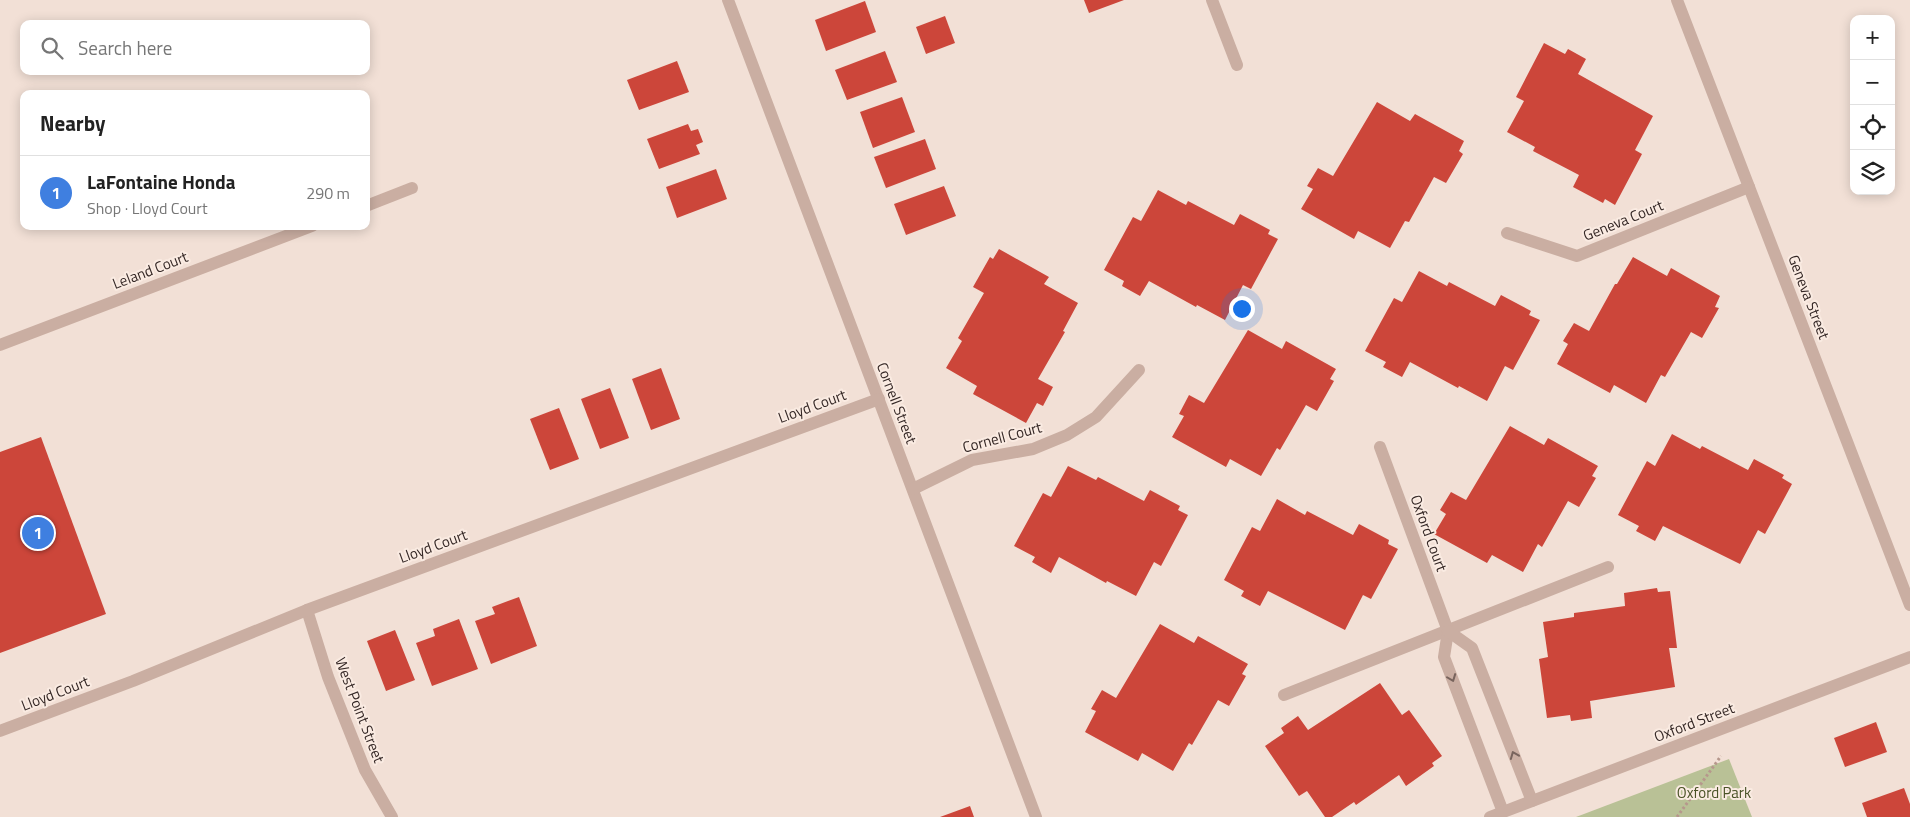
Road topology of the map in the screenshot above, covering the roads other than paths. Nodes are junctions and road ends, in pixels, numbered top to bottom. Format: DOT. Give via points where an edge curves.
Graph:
graph roads {
  1 [pos="728,0"];
  2 [pos="1212,0"];
  3 [pos="1677,0"];
  4 [pos="1237,65"];
  5 [pos="1749,187"];
  6 [pos="412,188"];
  7 [pos="370,204"];
  8 [pos="301,230"];
  9 [pos="1507,233"];
  10 [pos="0,344"];
  11 [pos="1139,370"];
  12 [pos="879,399"];
  13 [pos="1380,448"];
  14 [pos="913,489"];
  15 [pos="1608,567"];
  16 [pos="1910,605"];
  17 [pos="307,610"];
  18 [pos="1448,631"];
  19 [pos="1910,657"];
  20 [pos="1284,695"];
  21 [pos="0,731"];
  22 [pos="1532,801"];
  23 [pos="1503,812"];
  24 [pos="392,817"];
  25 [pos="1036,817"];
  26 [pos="1490,817"];
  1 -- 12 [label="street, Cornell Street"];
  2 -- 4 [label="street"];
  3 -- 5 [label="street, Geneva Street"];
  5 -- 9 [label="street, Geneva Court" via="1577,256"];
  5 -- 16 [label="street, Geneva Street"];
  6 -- 7 [label="street"];
  8 -- 10 [label="street, Leland Court"];
  11 -- 14 [label="street, Cornell Court" via="1096,417 1067,435 1033,450 972,460"];
  12 -- 14 [label="street, Cornell Street"];
  12 -- 17 [label="street, Lloyd Court"];
  13 -- 18 [label="street, Oxford Court"];
  14 -- 25 [label="street, Cornell Street"];
  15 -- 18 [label="street"];
  17 -- 21 [label="street, Lloyd Court"];
  17 -- 24 [label="street, West Point Street" via="328,677 365,770"];
  18 -- 20 [label="street"];
  22 -- 18 [label="street, one-way" via="1472,648"];
  18 -- 23 [label="street, Oxford Court, one-way" via="1444,656"];
  19 -- 22 [label="street, Oxford Street"];
  22 -- 23 [label="street, Oxford Street"];
  23 -- 26 [label="street, Oxford Street"];
}
